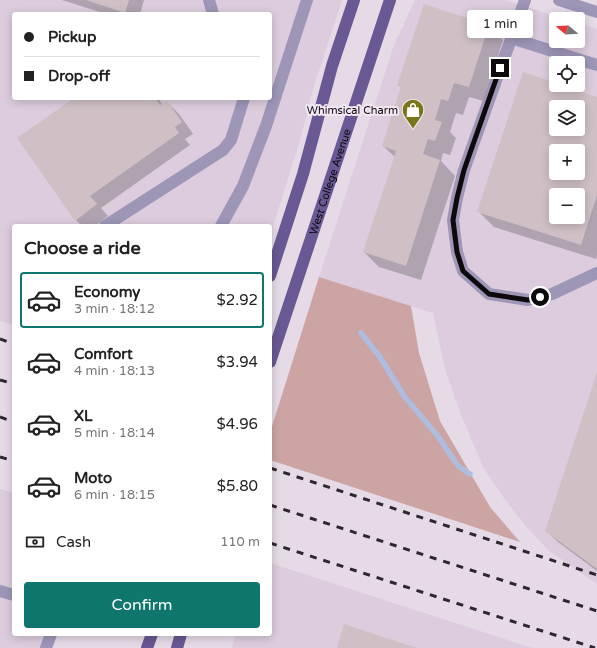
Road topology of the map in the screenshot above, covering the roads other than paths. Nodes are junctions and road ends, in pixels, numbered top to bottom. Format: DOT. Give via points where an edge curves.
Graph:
graph roads {
  1 [pos="209,0"];
  2 [pos="307,0"];
  3 [pos="354,0"];
  4 [pos="390,0"];
  5 [pos="525,0"];
  6 [pos="559,0"];
  7 [pos="211,12"];
  8 [pos="597,12"];
  9 [pos="511,38"];
  10 [pos="597,65"];
  11 [pos="243,100"];
  12 [pos="108,224"];
  13 [pos="222,224"];
  14 [pos="272,270"];
  15 [pos="597,273"];
  16 [pos="272,356"];
  17 [pos="0,591"];
  18 [pos="12,594"];
  19 [pos="50,636"];
  20 [pos="151,636"];
  21 [pos="180,636"];
  22 [pos="46,648"];
  23 [pos="147,648"];
  24 [pos="177,648"];
  1 -- 7 [label="street"];
  2 -- 13 [label="street" via="266,126 243,186"];
  3 -- 14 [label="main road"];
  4 -- 16 [label="main road, West College Avenue"];
  5 -- 9 [label="street"];
  6 -- 8 [label="street"];
  9 -- 10 [label="street"];
  9 -- 15 [label="street" via="464,170 457,198 453,220 457,252 463,271 489,294 528,300 552,294"];
  11 -- 12 [label="street" via="231,140 223,150"];
  17 -- 18 [label="street"];
  19 -- 22 [label="street"];
  20 -- 23 [label="main road"];
  21 -- 24 [label="main road"];
}
